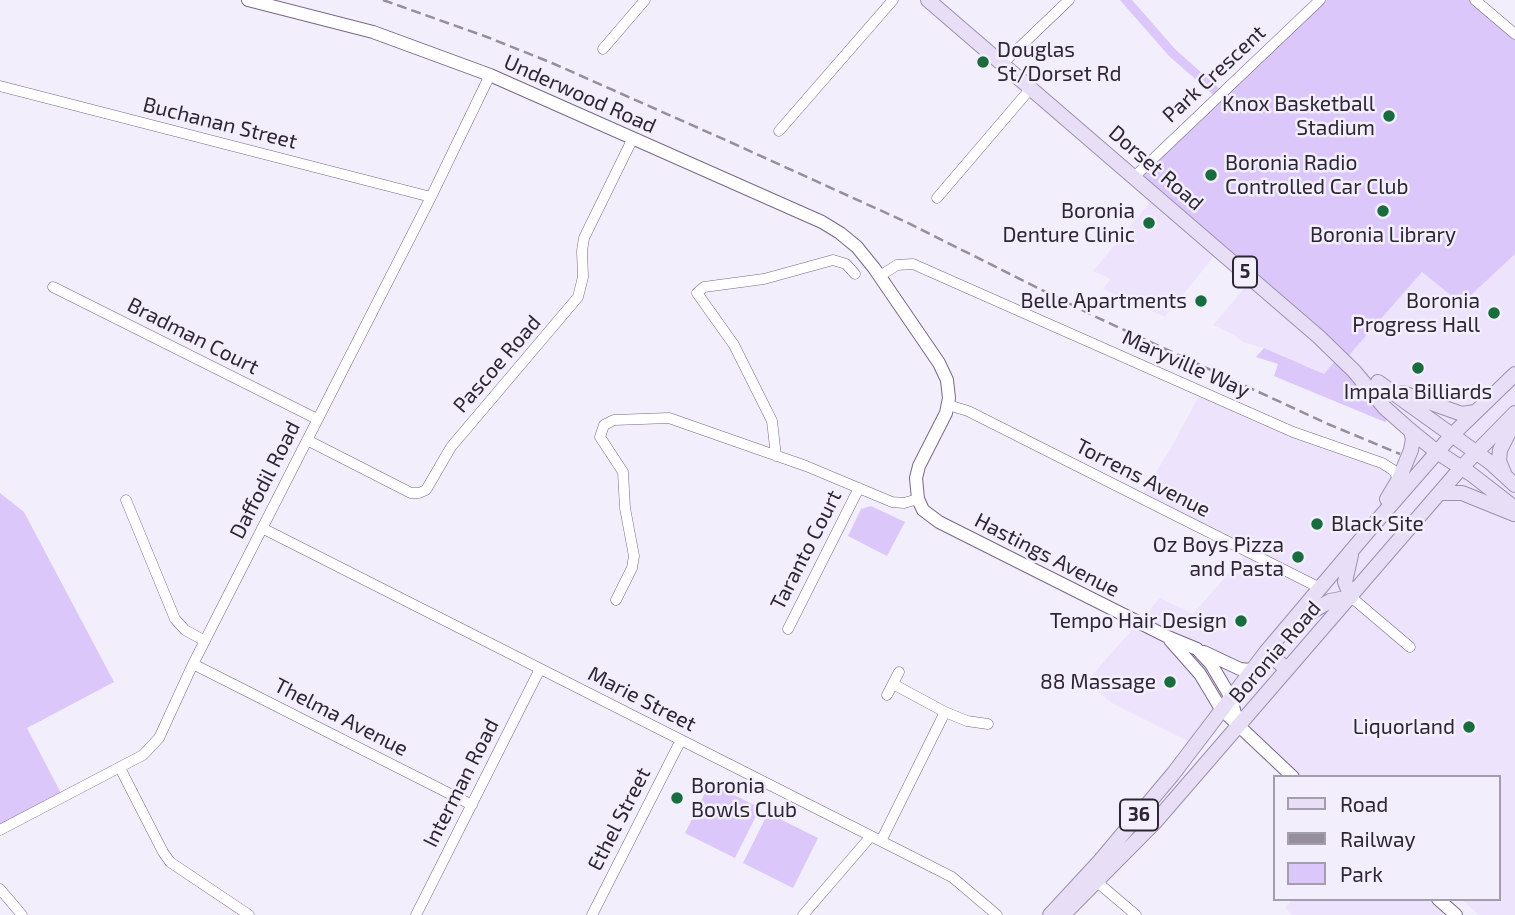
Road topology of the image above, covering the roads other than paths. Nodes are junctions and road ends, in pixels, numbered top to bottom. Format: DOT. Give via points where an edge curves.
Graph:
graph roads {
  1 [pos="248,0"];
  2 [pos="645,0"];
  3 [pos="893,0"];
  4 [pos="928,0"];
  5 [pos="1069,0"];
  6 [pos="1320,0"];
  7 [pos="1475,0"];
  8 [pos="1515,34"];
  9 [pos="603,49"];
  10 [pos="1002,64"];
  11 [pos="490,75"];
  12 [pos="0,86"];
  13 [pos="1031,88"];
  14 [pos="779,131"];
  15 [pos="633,138"];
  16 [pos="1134,177"];
  17 [pos="431,197"];
  18 [pos="937,198"];
  19 [pos="877,272"];
  20 [pos="855,274"];
  21 [pos="52,287"];
  22 [pos="1354,371"];
  23 [pos="1515,374"];
  24 [pos="1378,382"];
  25 [pos="948,405"];
  26 [pos="1475,412"];
  27 [pos="1515,413"];
  28 [pos="317,419"];
  29 [pos="1515,420"];
  30 [pos="1411,431"];
  31 [pos="1452,435"];
  32 [pos="307,440"];
  33 [pos="1437,452"];
  34 [pos="1476,452"];
  35 [pos="776,456"];
  36 [pos="1461,468"];
  37 [pos="1504,473"];
  38 [pos="1399,479"];
  39 [pos="1515,485"];
  40 [pos="859,488"];
  41 [pos="1440,494"];
  42 [pos="918,499"];
  43 [pos="126,500"];
  44 [pos="1515,508"];
  45 [pos="1515,514"];
  46 [pos="262,528"];
  47 [pos="1369,530"];
  48 [pos="1352,551"];
  49 [pos="1320,588"];
  50 [pos="1351,597"];
  51 [pos="616,600"];
  52 [pos="1287,626"];
  53 [pos="788,629"];
  54 [pos="1168,637"];
  55 [pos="205,641"];
  56 [pos="1410,647"];
  57 [pos="1197,649"];
  58 [pos="1266,652"];
  59 [pos="193,664"];
  60 [pos="540,669"];
  61 [pos="1287,669"];
  62 [pos="1251,670"];
  63 [pos="899,672"];
  64 [pos="893,684"];
  65 [pos="887,695"];
  66 [pos="1230,696"];
  67 [pos="1220,709"];
  68 [pos="945,712"];
  69 [pos="988,724"];
  70 [pos="1239,727"];
  71 [pos="681,740"];
  72 [pos="120,768"];
  73 [pos="1291,775"];
  74 [pos="472,805"];
  75 [pos="0,830"];
  76 [pos="876,838"];
  77 [pos="1097,882"];
  78 [pos="0,890"];
  79 [pos="1439,901"];
  80 [pos="246,914"];
  81 [pos="22,915"];
  82 [pos="416,915"];
  83 [pos="593,915"];
  84 [pos="803,915"];
  85 [pos="997,915"];
  86 [pos="1050,915"];
  87 [pos="1063,915"];
  88 [pos="1136,915"];
  89 [pos="1456,915"];
  1 -- 11 [label="main road, Underwood Road" via="373,33"];
  2 -- 9 [label="street"];
  3 -- 14 [label="street"];
  4 -- 10 [label="main road, Dorset Road / 5"];
  5 -- 10 [label="street"];
  6 -- 16 [label="street, Park Crescent"];
  7 -- 8 [label="street"];
  10 -- 13 [label="main road, Dorset Road / 5"];
  11 -- 15 [label="main road, Underwood Road"];
  11 -- 17 [label="street, Daffodil Road"];
  12 -- 17 [label="street, Buchanan Street"];
  13 -- 16 [label="main road, Dorset Road / 5"];
  13 -- 18 [label="street"];
  15 -- 19 [label="main road, Underwood Road" via="832,228 853,243"];
  15 -- 32 [label="street, Pascoe Road" via="584,237 578,297 451,447 426,490 411,492"];
  16 -- 22 [label="main road, Dorset Road / 5"];
  17 -- 28 [label="street, Daffodil Road"];
  19 -- 25 [label="main road" via="944,372"];
  19 -- 38 [label="street, Maryville Way" via="913,264 1281,427 1378,462"];
  20 -- 35 [label="street" via="846,264 833,260 764,279 704,287 697,293 734,345 772,421"];
  21 -- 28 [label="street, Bradman Court"];
  22 -- 24 [label="main road, Dorset Road / 5"];
  22 -- 30 [label="main road, Dorset Road / 5"];
  23 -- 26 [label="main road, Boronia Road / 36"];
  24 -- 26 [label="main road, Dorset Road" via="1451,411"];
  24 -- 31 [label="main road, Dorset Road / 5"];
  25 -- 42 [label="main road" via="919,466"];
  25 -- 49 [label="street, Torrens Avenue"];
  26 -- 31 [label="main road, Boronia Road / 36"];
  27 -- 34 [label="main road, Boronia Road / 36"];
  28 -- 32 [label="street, Daffodil Road"];
  29 -- 37 [label="main road" via="1500,450"];
  30 -- 33 [label="main road, Dorset Road / 5"];
  30 -- 38 [label="main road, Boronia Road" via="1411,450"];
  31 -- 33 [label="main road, Boronia Road / 36"];
  31 -- 34 [label="main road, Dorset Road / 5"];
  32 -- 46 [label="street, Daffodil Road"];
  33 -- 36 [label="main road, Dorset Road / 5"];
  33 -- 47 [label="main road, Boronia Road / 36"];
  34 -- 36 [label="main road, Boronia Road / 36"];
  34 -- 37 [label="main road, Dorset Road / 5"];
  35 -- 40 [label="street"];
  35 -- 51 [label="street" via="669,418 620,419 604,425 600,437 623,472 634,556"];
  36 -- 41 [label="main road, Boronia Road / 36"];
  36 -- 44 [label="main road, Dorset Road / 5"];
  37 -- 39 [label="main road, Dorset Road / 5"];
  38 -- 47 [label="main road, Boronia Road"];
  40 -- 42 [label="street" via="892,502"];
  40 -- 53 [label="street, Taranto Court"];
  41 -- 45 [label="main road" via="1462,493"];
  41 -- 50 [label="main road, Boronia Road / 36"];
  42 -- 54 [label="main road, Hastings Avenue" via="939,522"];
  43 -- 55 [label="street" via="175,620"];
  46 -- 55 [label="street, Daffodil Road"];
  46 -- 60 [label="street, Marie Street"];
  47 -- 48 [label="main road, Boronia Road / 36"];
  48 -- 49 [label="main road, Boronia Road / 36"];
  48 -- 50 [label="main road" via="1345,582"];
  49 -- 52 [label="main road, Boronia Road / 36"];
  50 -- 52 [label="main road" via="1330,601"];
  50 -- 56 [label="street"];
  50 -- 61 [label="main road, Boronia Road / 36"];
  52 -- 58 [label="main road, Boronia Road / 36"];
  54 -- 57 [label="main road, Hastings Avenue"];
  54 -- 67 [label="main road, Hastings Avenue" via="1200,674"];
  55 -- 59 [label="street, Daffodil Road"];
  57 -- 62 [label="main road"];
  57 -- 66 [label="main road, Hastings Avenue"];
  58 -- 61 [label="main road"];
  58 -- 62 [label="main road, Boronia Road / 36"];
  59 -- 72 [label="street, Daffodil Road" via="159,738 143,755"];
  59 -- 74 [label="street, Thelma Avenue"];
  60 -- 71 [label="street, Marie Street"];
  60 -- 74 [label="street, Interman Road"];
  61 -- 70 [label="main road, Boronia Road / 36"];
  62 -- 66 [label="main road, Boronia Road / 36"];
  63 -- 64 [label="street"];
  64 -- 65 [label="street"];
  64 -- 68 [label="street"];
  66 -- 67 [label="main road, Boronia Road / 36"];
  66 -- 70 [label="main road, Hastings Avenue"];
  67 -- 70 [label="main road, Hastings Avenue"];
  67 -- 86 [label="main road, Boronia Road / 36" via="1173,774"];
  68 -- 69 [label="street"];
  68 -- 76 [label="street"];
  70 -- 73 [label="main road, Hastings Avenue"];
  70 -- 77 [label="main road, Boronia Road / 36"];
  71 -- 76 [label="street, Marie Street"];
  71 -- 83 [label="street, Ethel Street"];
  72 -- 75 [label="street, Daffodil Road"];
  72 -- 80 [label="street" via="170,862"];
  74 -- 82 [label="street, Interman Road"];
  76 -- 84 [label="street"];
  76 -- 85 [label="street, Marie Street" via="952,877"];
  77 -- 87 [label="main road, Boronia Road / 36"];
  77 -- 88 [label="street"];
  78 -- 81 [label="street"];
  79 -- 89 [label="main road"];
}
